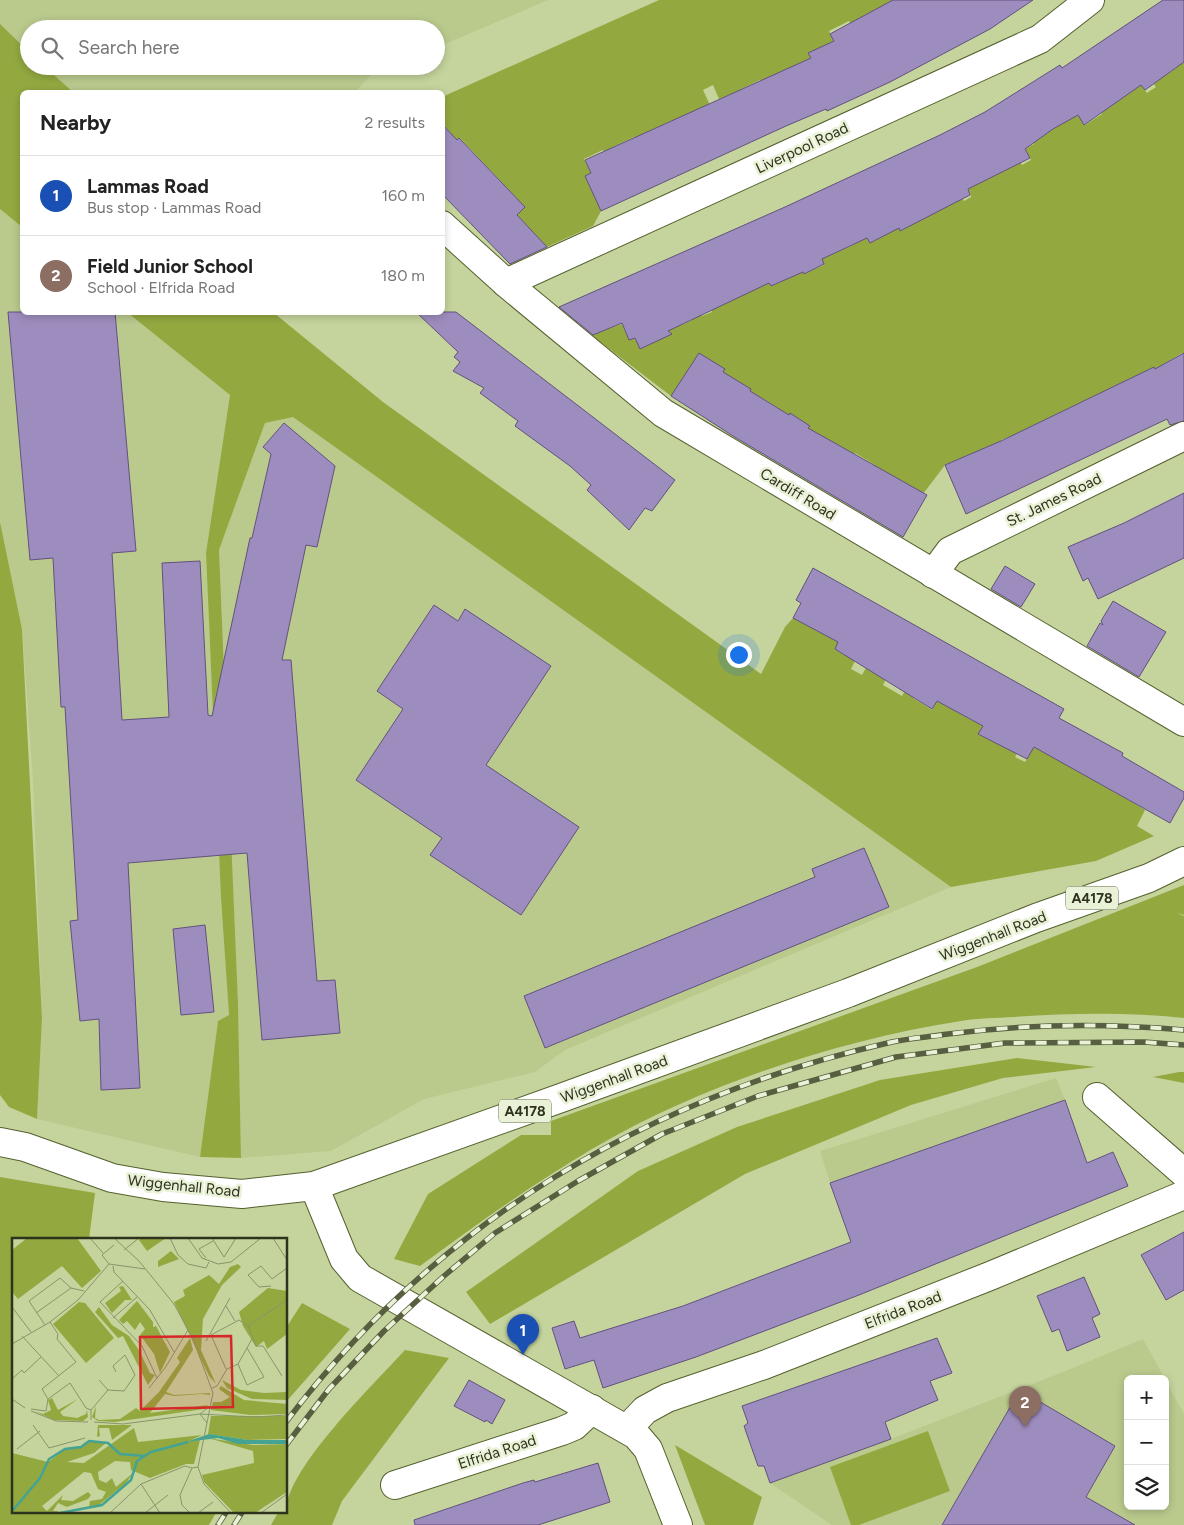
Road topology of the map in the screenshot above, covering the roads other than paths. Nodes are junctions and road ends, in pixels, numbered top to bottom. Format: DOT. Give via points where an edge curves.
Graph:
graph roads {
  1 [pos="1090,0"];
  2 [pos="445,227"];
  3 [pos="506,283"];
  4 [pos="1184,436"];
  5 [pos="934,574"];
  6 [pos="1184,722"];
  7 [pos="1184,861"];
  8 [pos="1097,1098"];
  9 [pos="0,1124"];
  10 [pos="12,1145"];
  11 [pos="1184,1174"];
  12 [pos="314,1186"];
  13 [pos="1184,1195"];
  14 [pos="592,1409"];
  15 [pos="627,1430"];
  16 [pos="395,1485"];
  17 [pos="678,1525"];
  1 -- 3 [label="street, Liverpool Road" via="1040,39"];
  2 -- 3 [label="street, Cardiff Road"];
  3 -- 5 [label="street, Cardiff Road" via="663,413"];
  4 -- 5 [label="street, St. James Road" via="950,550"];
  5 -- 6 [label="street, Cardiff Road"];
  7 -- 12 [label="street, Wiggenhall Road / A4178" via="1149,878 1036,918 848,993"];
  8 -- 11 [label="street"];
  9 -- 10 [label="street"];
  10 -- 12 [label="street, Wiggenhall Road / A4178" via="112,1178 163,1187 242,1194"];
  12 -- 14 [label="street" via="344,1260 360,1278"];
  13 -- 15 [label="street, Elfrida Road" via="764,1365 666,1398 645,1410"];
  14 -- 15 [label="street"];
  14 -- 16 [label="street, Elfrida Road" via="574,1426 562,1431"];
  15 -- 17 [label="street" via="648,1449"];
}
